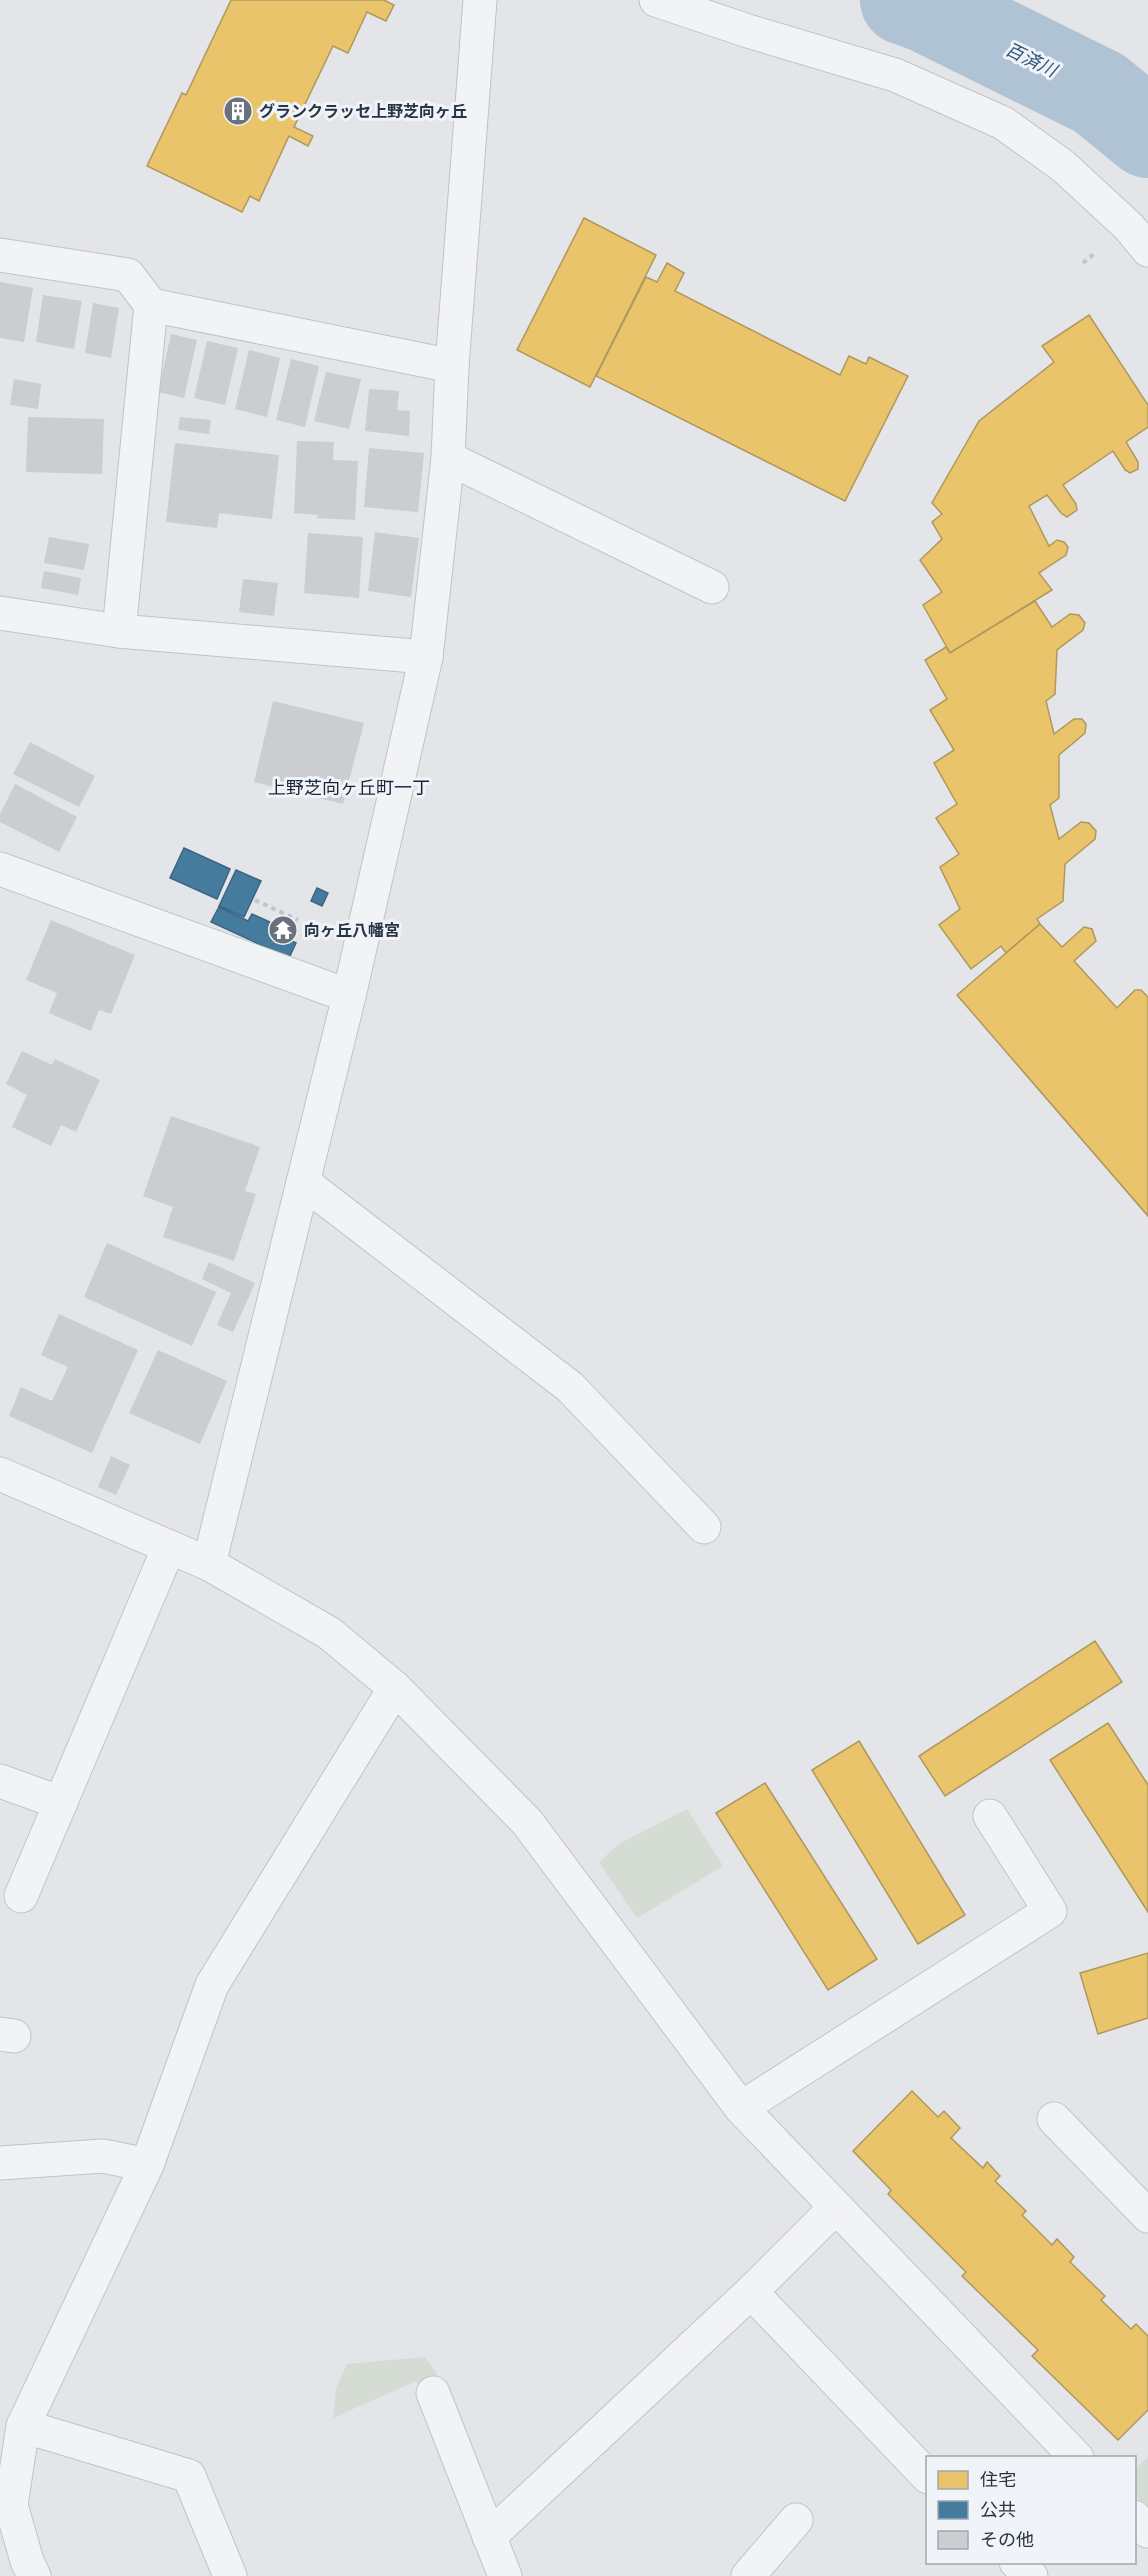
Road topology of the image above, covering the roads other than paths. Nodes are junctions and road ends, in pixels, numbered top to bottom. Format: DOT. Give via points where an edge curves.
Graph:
graph roads {
  1 [pos="480,0"];
  2 [pos="656,0"];
  3 [pos="1148,250"];
  4 [pos="0,255"];
  5 [pos="151,305"];
  6 [pos="452,366"];
  7 [pos="448,458"];
  8 [pos="712,587"];
  9 [pos="0,613"];
  10 [pos="119,630"];
  11 [pos="426,657"];
  12 [pos="0,869"];
  13 [pos="348,996"];
  14 [pos="303,1182"];
  15 [pos="0,1474"];
  16 [pos="704,1527"];
  17 [pos="169,1547"];
  18 [pos="208,1564"];
  19 [pos="395,1688"];
  20 [pos="0,1781"];
  21 [pos="61,1803"];
  22 [pos="990,1816"];
  23 [pos="21,1896"];
  24 [pos="741,2108"];
  25 [pos="1054,2119"];
  26 [pos="0,2163"];
  27 [pos="147,2165"];
  28 [pos="836,2207"];
  29 [pos="1148,2216"];
  30 [pos="752,2292"];
  31 [pos="433,2393"];
  32 [pos="23,2426"];
  33 [pos="1076,2456"];
  34 [pos="926,2476"];
  35 [pos="1136,2519"];
  36 [pos="796,2520"];
  37 [pos="1148,2531"];
  38 [pos="489,2537"];
  39 [pos="1018,2564"];
  40 [pos="34,2576"];
  41 [pos="230,2576"];
  42 [pos="505,2576"];
  43 [pos="748,2576"];
  44 [pos="1031,2576"];
  1 -- 6 [label="street"];
  2 -- 3 [label="street" via="895,75 1003,123 1063,166 1129,227"];
  4 -- 5 [label="street" via="128,275"];
  5 -- 6 [label="street"];
  5 -- 10 [label="street"];
  6 -- 7 [label="street"];
  7 -- 8 [label="street"];
  7 -- 11 [label="street"];
  9 -- 10 [label="street"];
  10 -- 11 [label="street"];
  11 -- 13 [label="street"];
  12 -- 13 [label="street"];
  13 -- 14 [label="street"];
  14 -- 16 [label="street" via="570,1387"];
  14 -- 18 [label="street"];
  15 -- 17 [label="street"];
  17 -- 18 [label="street"];
  17 -- 21 [label="street"];
  18 -- 19 [label="street" via="329,1633"];
  19 -- 24 [label="street" via="527,1822"];
  19 -- 27 [label="street" via="212,1985"];
  20 -- 21 [label="street"];
  21 -- 23 [label="street"];
  22 -- 24 [label="street" via="1050,1911"];
  24 -- 28 [label="street"];
  25 -- 29 [label="street"];
  26 -- 27 [label="street" via="103,2156"];
  27 -- 32 [label="street"];
  28 -- 30 [label="street"];
  28 -- 33 [label="street"];
  30 -- 34 [label="street"];
  30 -- 38 [label="street"];
  31 -- 38 [label="street"];
  32 -- 40 [label="street" via="11,2505"];
  32 -- 41 [label="street" via="189,2476"];
  35 -- 37 [label="street"];
  36 -- 43 [label="street"];
  38 -- 42 [label="street"];
  39 -- 44 [label="street"];
}
